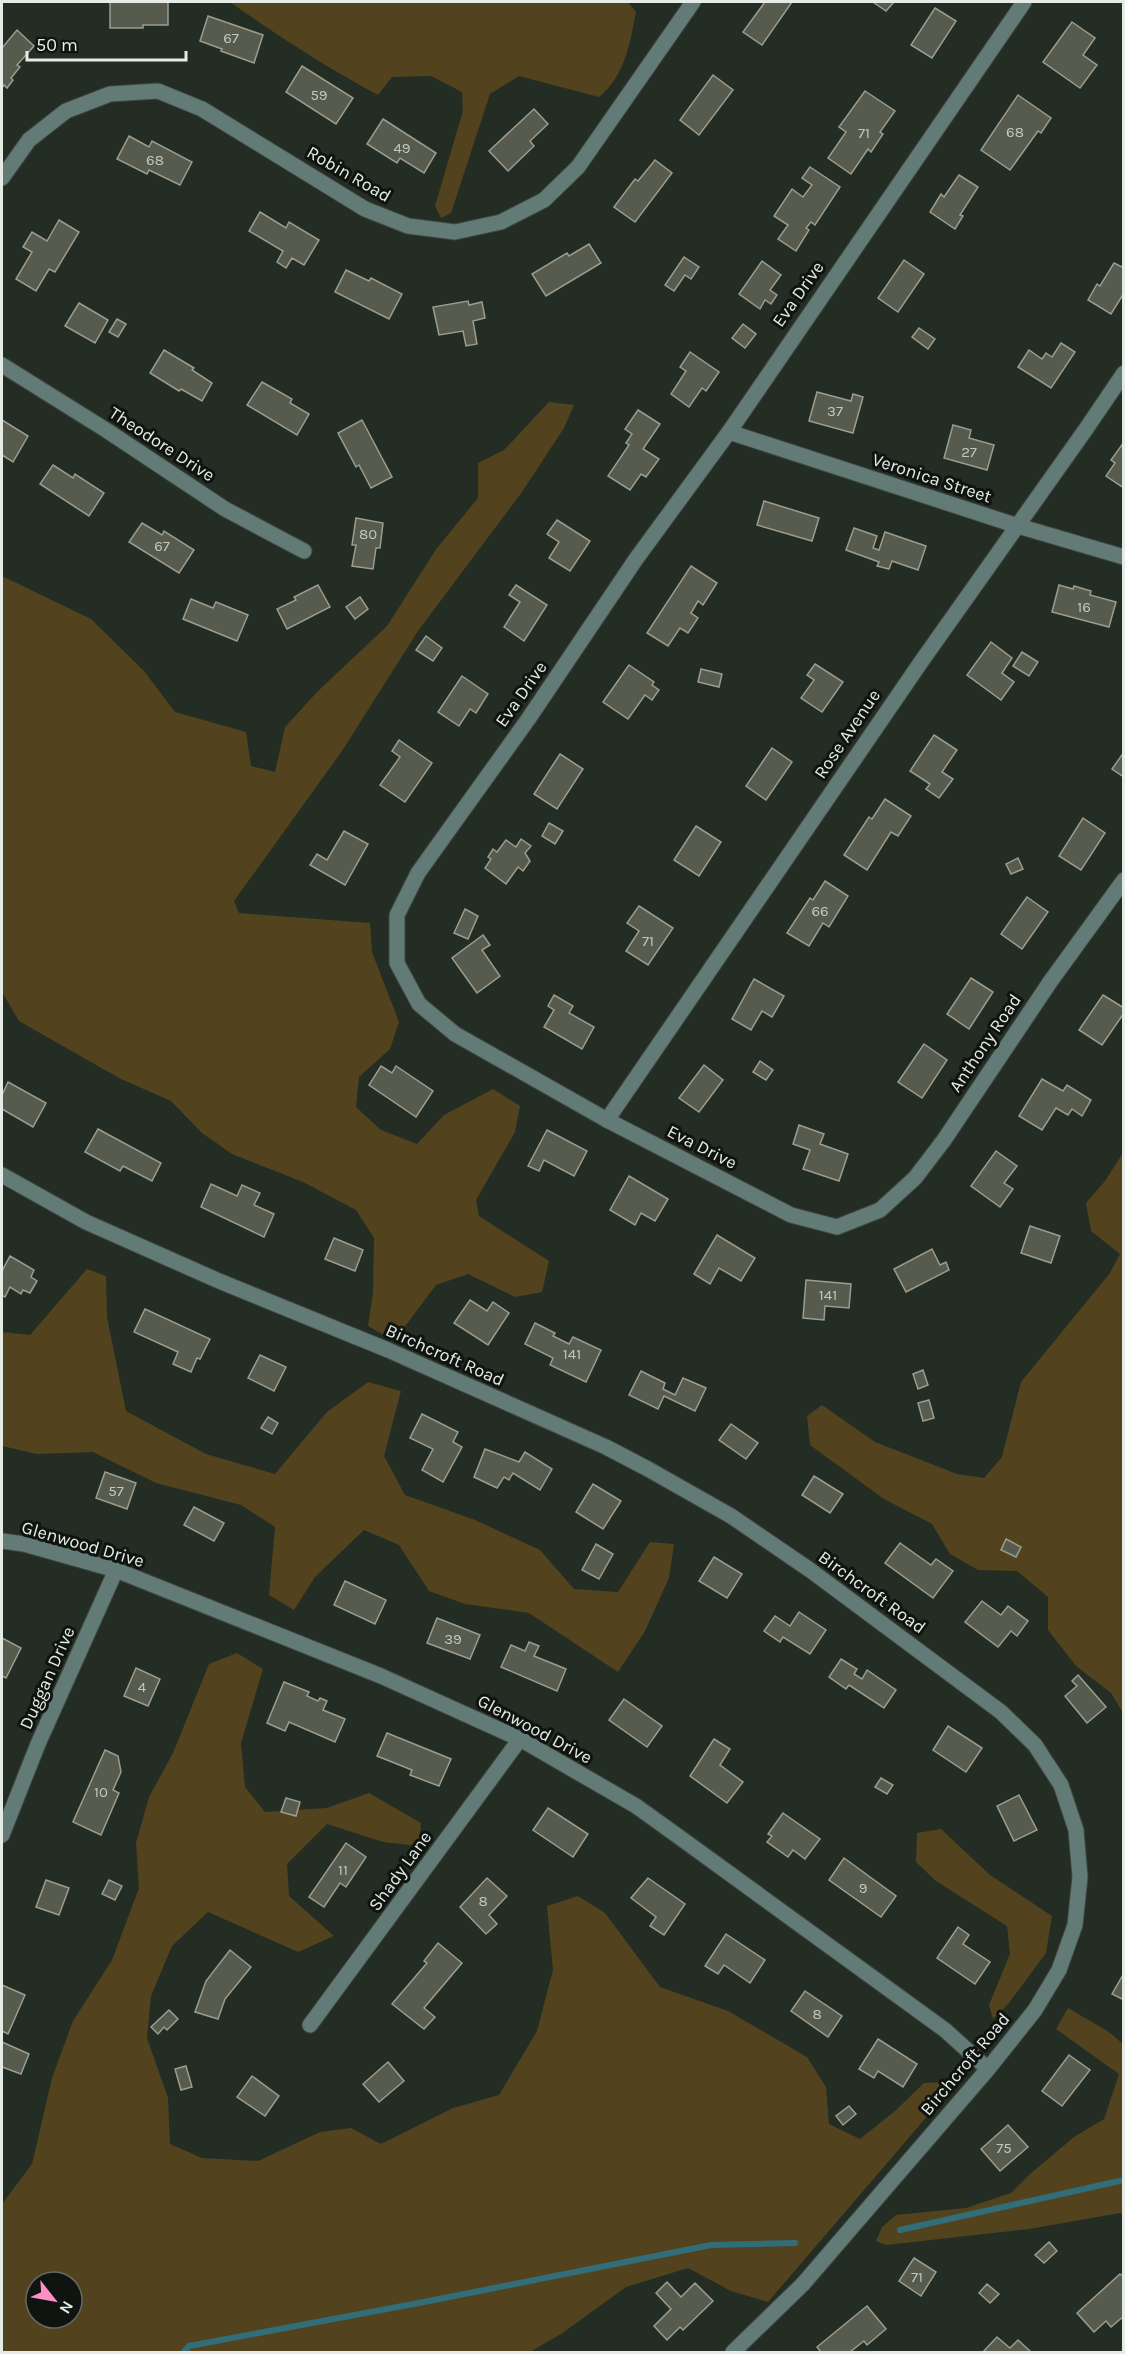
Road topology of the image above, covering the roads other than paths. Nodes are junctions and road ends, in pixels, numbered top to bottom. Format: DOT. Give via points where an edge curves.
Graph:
graph roads {
  1 [pos="693,2"];
  2 [pos="1024,2"];
  3 [pos="2,178"];
  4 [pos="2,365"];
  5 [pos="1124,373"];
  6 [pos="729,432"];
  7 [pos="1018,526"];
  8 [pos="304,551"];
  9 [pos="1124,557"];
  10 [pos="1124,880"];
  11 [pos="607,1120"];
  12 [pos="2,1175"];
  13 [pos="867,1215"];
  14 [pos="2,1541"];
  15 [pos="116,1570"];
  16 [pos="520,1739"];
  17 [pos="2,1835"];
  18 [pos="310,2025"];
  19 [pos="988,2069"];
  20 [pos="733,2352"];
  1 -- 3 [label="street, Robin Road" via="578,167 544,200 501,222 455,232 408,226 365,209 202,109 158,92 110,93 66,111 29,140"];
  2 -- 6 [label="street, Eva Drive"];
  4 -- 8 [label="street, Theodore Drive" via="225,509"];
  5 -- 7 [label="street, Rose Avenue"];
  6 -- 7 [label="street, Veronica Street"];
  6 -- 11 [label="street, Eva Drive" via="418,873 397,915 397,963 419,1004 455,1034"];
  7 -- 9 [label="street, Veronica Street"];
  7 -- 11 [label="street, Rose Avenue"];
  10 -- 13 [label="street, Anthony Road" via="915,1178 880,1210"];
  11 -- 13 [label="street, Eva Drive" via="791,1215 837,1227"];
  12 -- 19 [label="street, Birchcroft Road" via="86,1222 388,1350 648,1468 790,1556 1001,1712 1035,1745 1061,1785 1076,1830 1080,1877 1075,1925 1059,1970 1035,2010"];
  14 -- 15 [label="street, Glenwood Drive"];
  15 -- 16 [label="street, Glenwood Drive" via="381,1676"];
  15 -- 17 [label="street, Duggan Drive"];
  16 -- 18 [label="street, Shady Lane"];
  16 -- 19 [label="street, Glenwood Drive" via="636,1806 945,2030"];
  19 -- 20 [label="street, Birchcroft Road" via="803,2284"];
}
